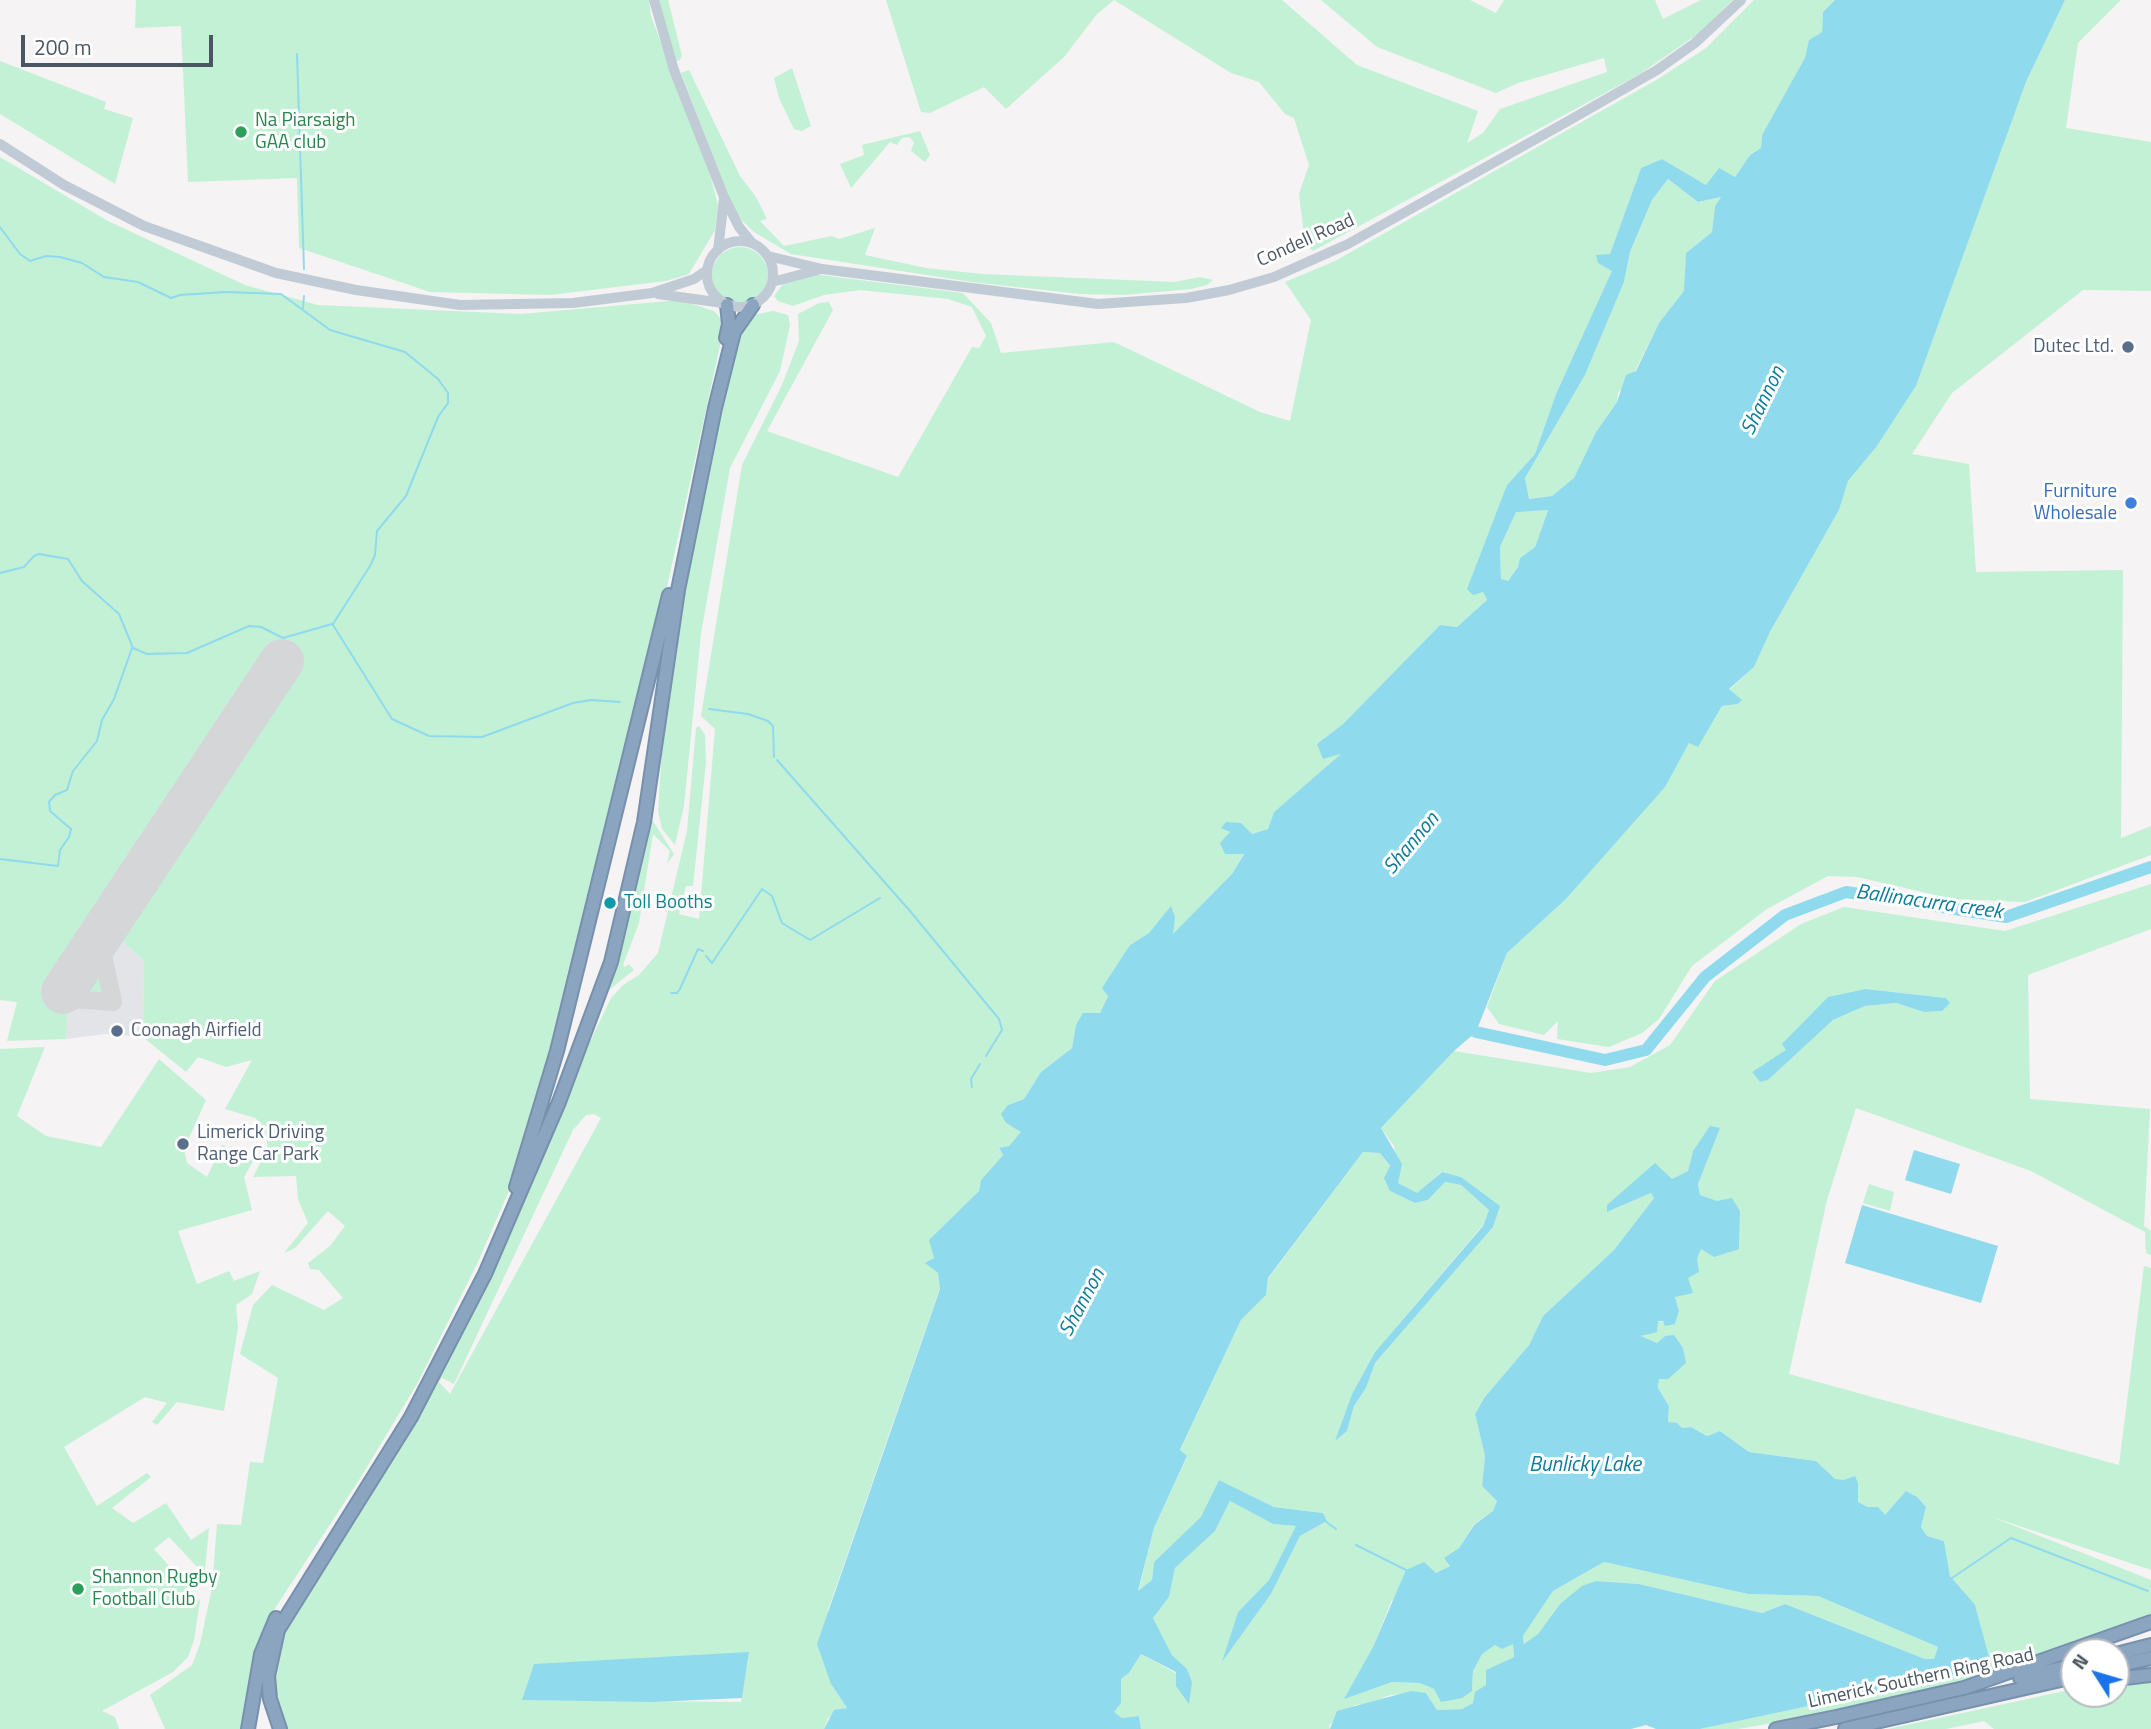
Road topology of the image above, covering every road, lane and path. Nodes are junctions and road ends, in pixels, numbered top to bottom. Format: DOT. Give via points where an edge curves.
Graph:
graph roads {
  1 [pos="654,0"];
  2 [pos="1741,0"];
  3 [pos="0,144"];
  4 [pos="724,197"];
  5 [pos="752,243"];
  6 [pos="718,250"];
  7 [pos="768,256"];
  8 [pos="822,269"];
  9 [pos="707,270"];
  10 [pos="772,282"];
  11 [pos="652,293"];
  12 [pos="725,304"];
  13 [pos="753,305"];
  14 [pos="2151,1622"];
  15 [pos="2151,1645"];
  16 [pos="2130,1650"];
  17 [pos="2151,1658"];
  18 [pos="2130,1663"];
  19 [pos="2060,1669"];
  20 [pos="2151,1675"];
  21 [pos="2130,1677"];
  22 [pos="2060,1679"];
  23 [pos="2060,1688"];
  24 [pos="1836,1717"];
  25 [pos="248,1729"];
  26 [pos="279,1729"];
  27 [pos="1776,1729"];
  28 [pos="1845,1729"];
  29 [pos="1867,1729"];
  1 -- 4 [label="main road" via="674,70"];
  2 -- 8 [label="main road, Condell Road" via="1695,43 1657,70 1348,244 1274,277 1186,298 1098,304"];
  3 -- 11 [label="main road" via="118,215 223,257 288,276 460,305 573,303"];
  4 -- 5 [label="main road"];
  4 -- 6 [label="main road"];
  5 -- 6 [label="main road" via="730,243"];
  5 -- 7 [label="main road"];
  6 -- 9 [label="main road"];
  7 -- 8 [label="main road, Condell Road"];
  7 -- 10 [label="main road"];
  8 -- 10 [label="main road"];
  9 -- 11 [label="main road"];
  9 -- 12 [label="main road" via="709,285"];
  10 -- 13 [label="main road" via="763,299"];
  11 -- 12 [label="main road"];
  12 -- 13 [label="main road"];
  12 -- 25 [label="highway" via="729,324 636,742 527,1155 479,1271 425,1379 267,1634"];
  13 -- 26 [label="highway" via="734,332 715,408 678,590 644,822 611,962 559,1102 485,1274 411,1416 278,1630 268,1676"];
  14 -- 24 [label="highway" via="1964,1688"];
  15 -- 16 [label="highway"];
  17 -- 18 [label="highway"];
  19 -- 24 [label="highway, Limerick Southern Ring Road" via="1964,1693"];
  20 -- 21 [label="highway"];
  22 -- 28 [label="highway, Limerick Southern Ring Road"];
  23 -- 29 [label="highway"];
  24 -- 27 [label="highway, Limerick Southern Ring Road"];
}
